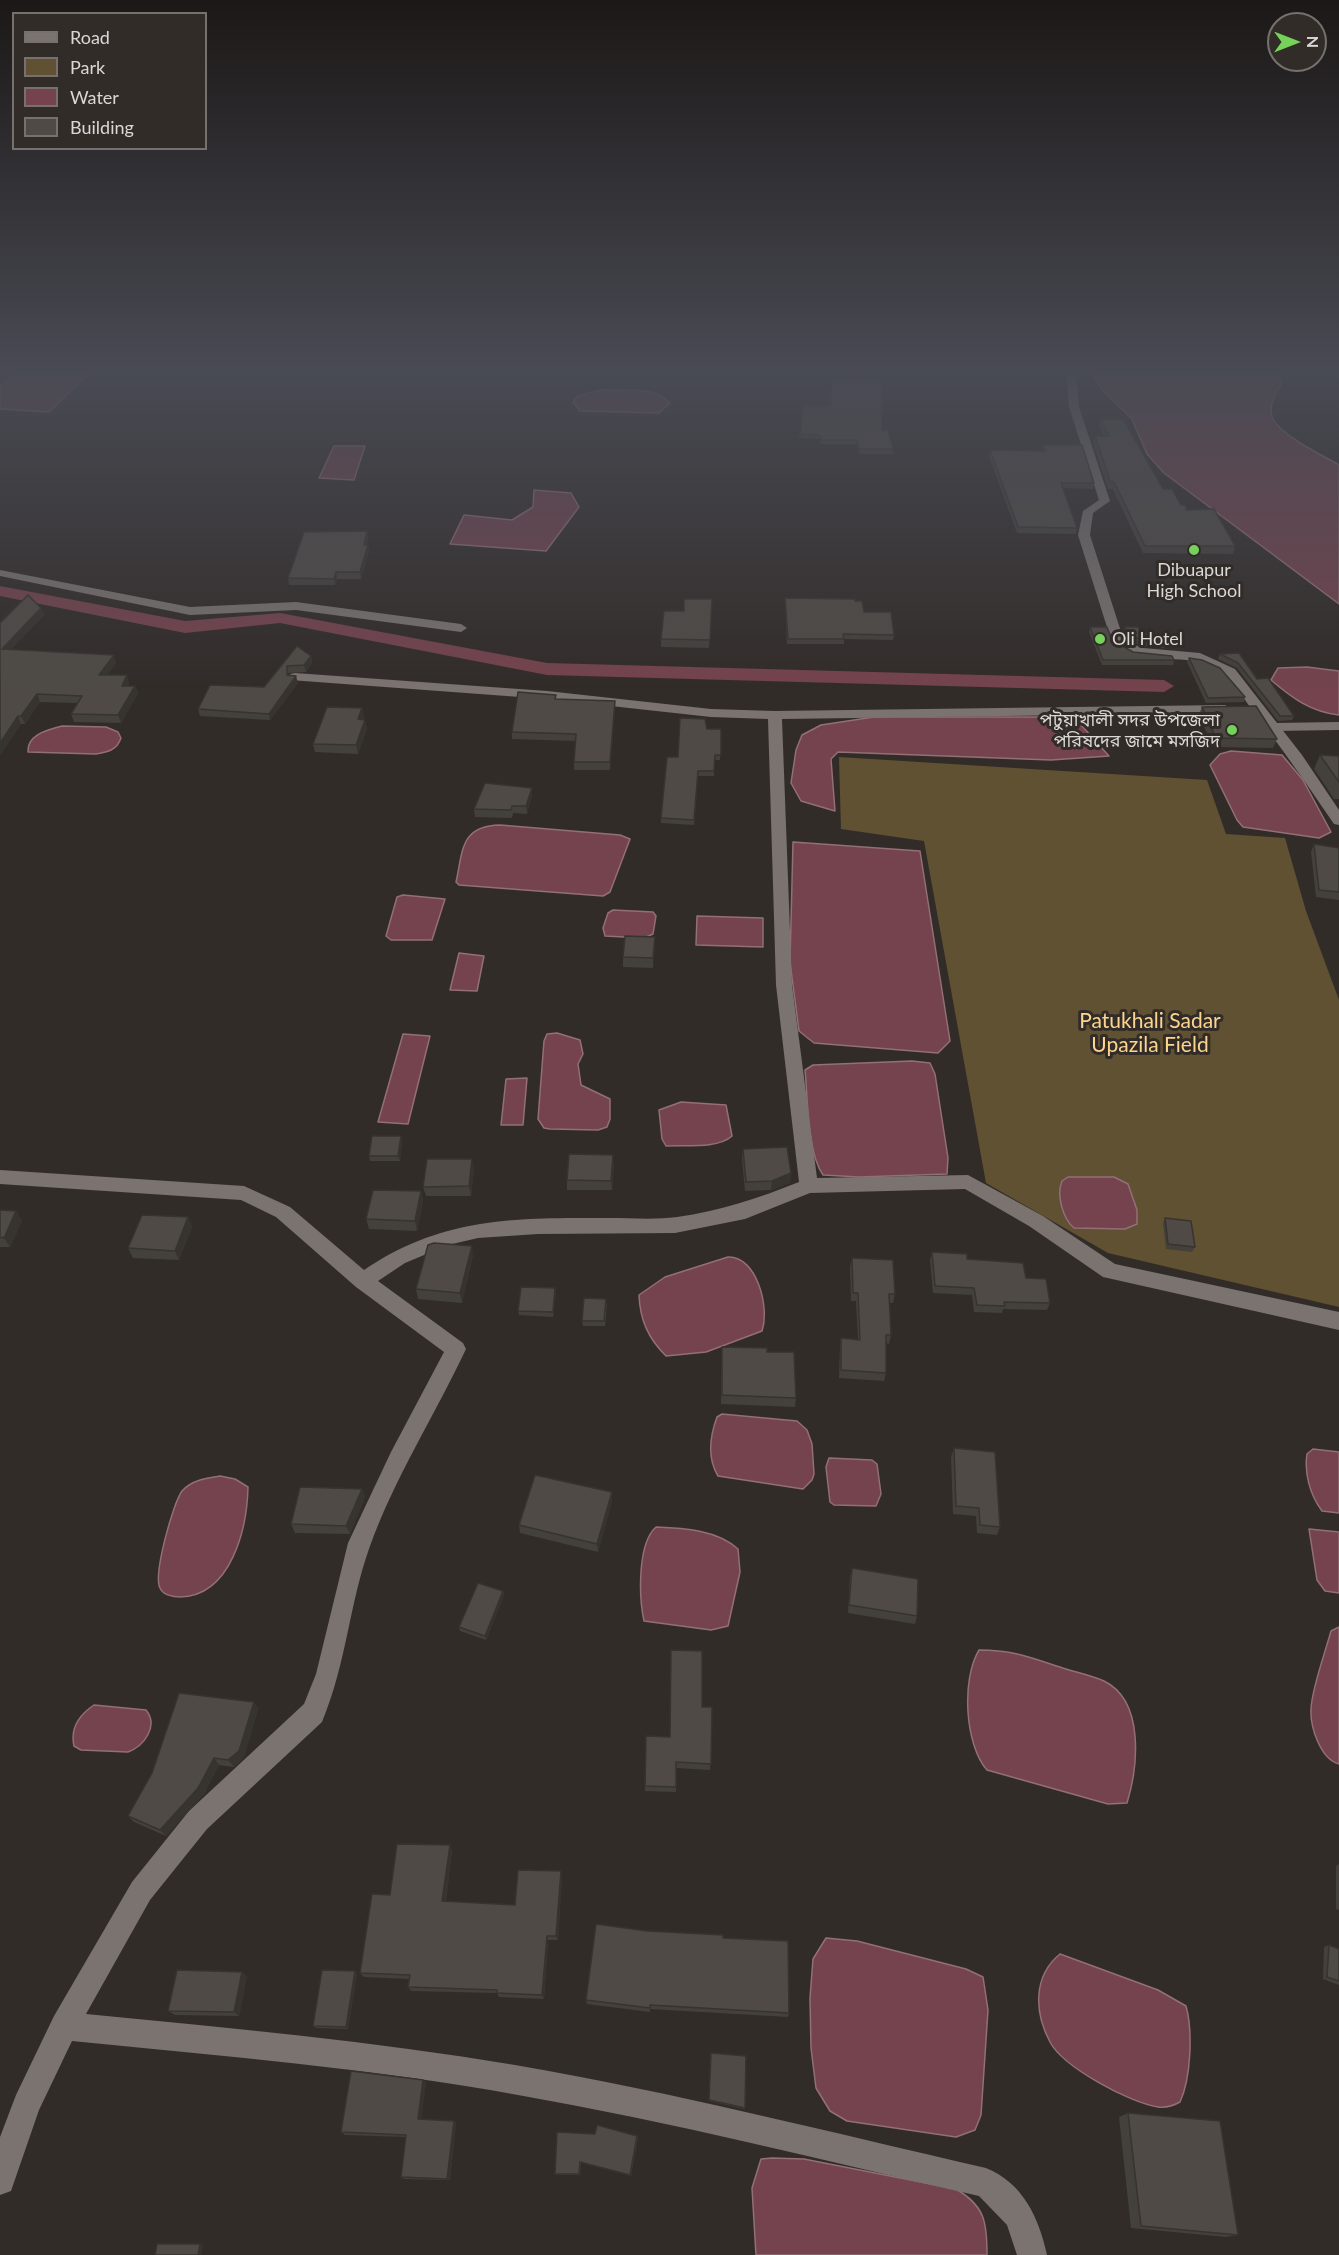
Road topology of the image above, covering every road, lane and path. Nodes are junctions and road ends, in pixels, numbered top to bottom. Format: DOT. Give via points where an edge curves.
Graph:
graph roads {
  1 [pos="1097,477"];
  2 [pos="0,573"];
  3 [pos="461,628"];
  4 [pos="295,677"];
  5 [pos="1260,708"];
  6 [pos="775,715"];
  7 [pos="1339,726"];
  8 [pos="1275,727"];
  9 [pos="1339,821"];
  10 [pos="0,1177"];
  11 [pos="809,1186"];
  12 [pos="363,1281"];
  13 [pos="1339,1321"];
  14 [pos="64,2026"];
  15 [pos="0,2180"];
  16 [pos="1032,2255"];
  1 -- 5 [label="street" via="1105,501 1088,511 1083,536 1118,643 1129,650 1195,656 1217,664 1230,672"];
  2 -- 3 [label="street" via="190,611 296,606"];
  4 -- 6 [label="street"];
  5 -- 6 [label="street"];
  5 -- 8 [label="street"];
  6 -- 11 [label="street" via="784,985"];
  7 -- 8 [label="street"];
  8 -- 9 [label="street"];
  10 -- 12 [label="street" via="244,1193 283,1212"];
  11 -- 12 [label="street" via="745,1211 675,1225 529,1227 464,1233 398,1257"];
  11 -- 13 [label="street" via="968,1182 1036,1221 1110,1271"];
  12 -- 14 [label="street" via="456,1349 414,1424 357,1549 323,1692 313,1713 198,1820 141,1891"];
  14 -- 15 [label="street" via="26,2104"];
  14 -- 16 [label="street" via="317,2051 515,2080 639,2103 975,2180 986,2183 1012,2202 1027,2232"];
}
